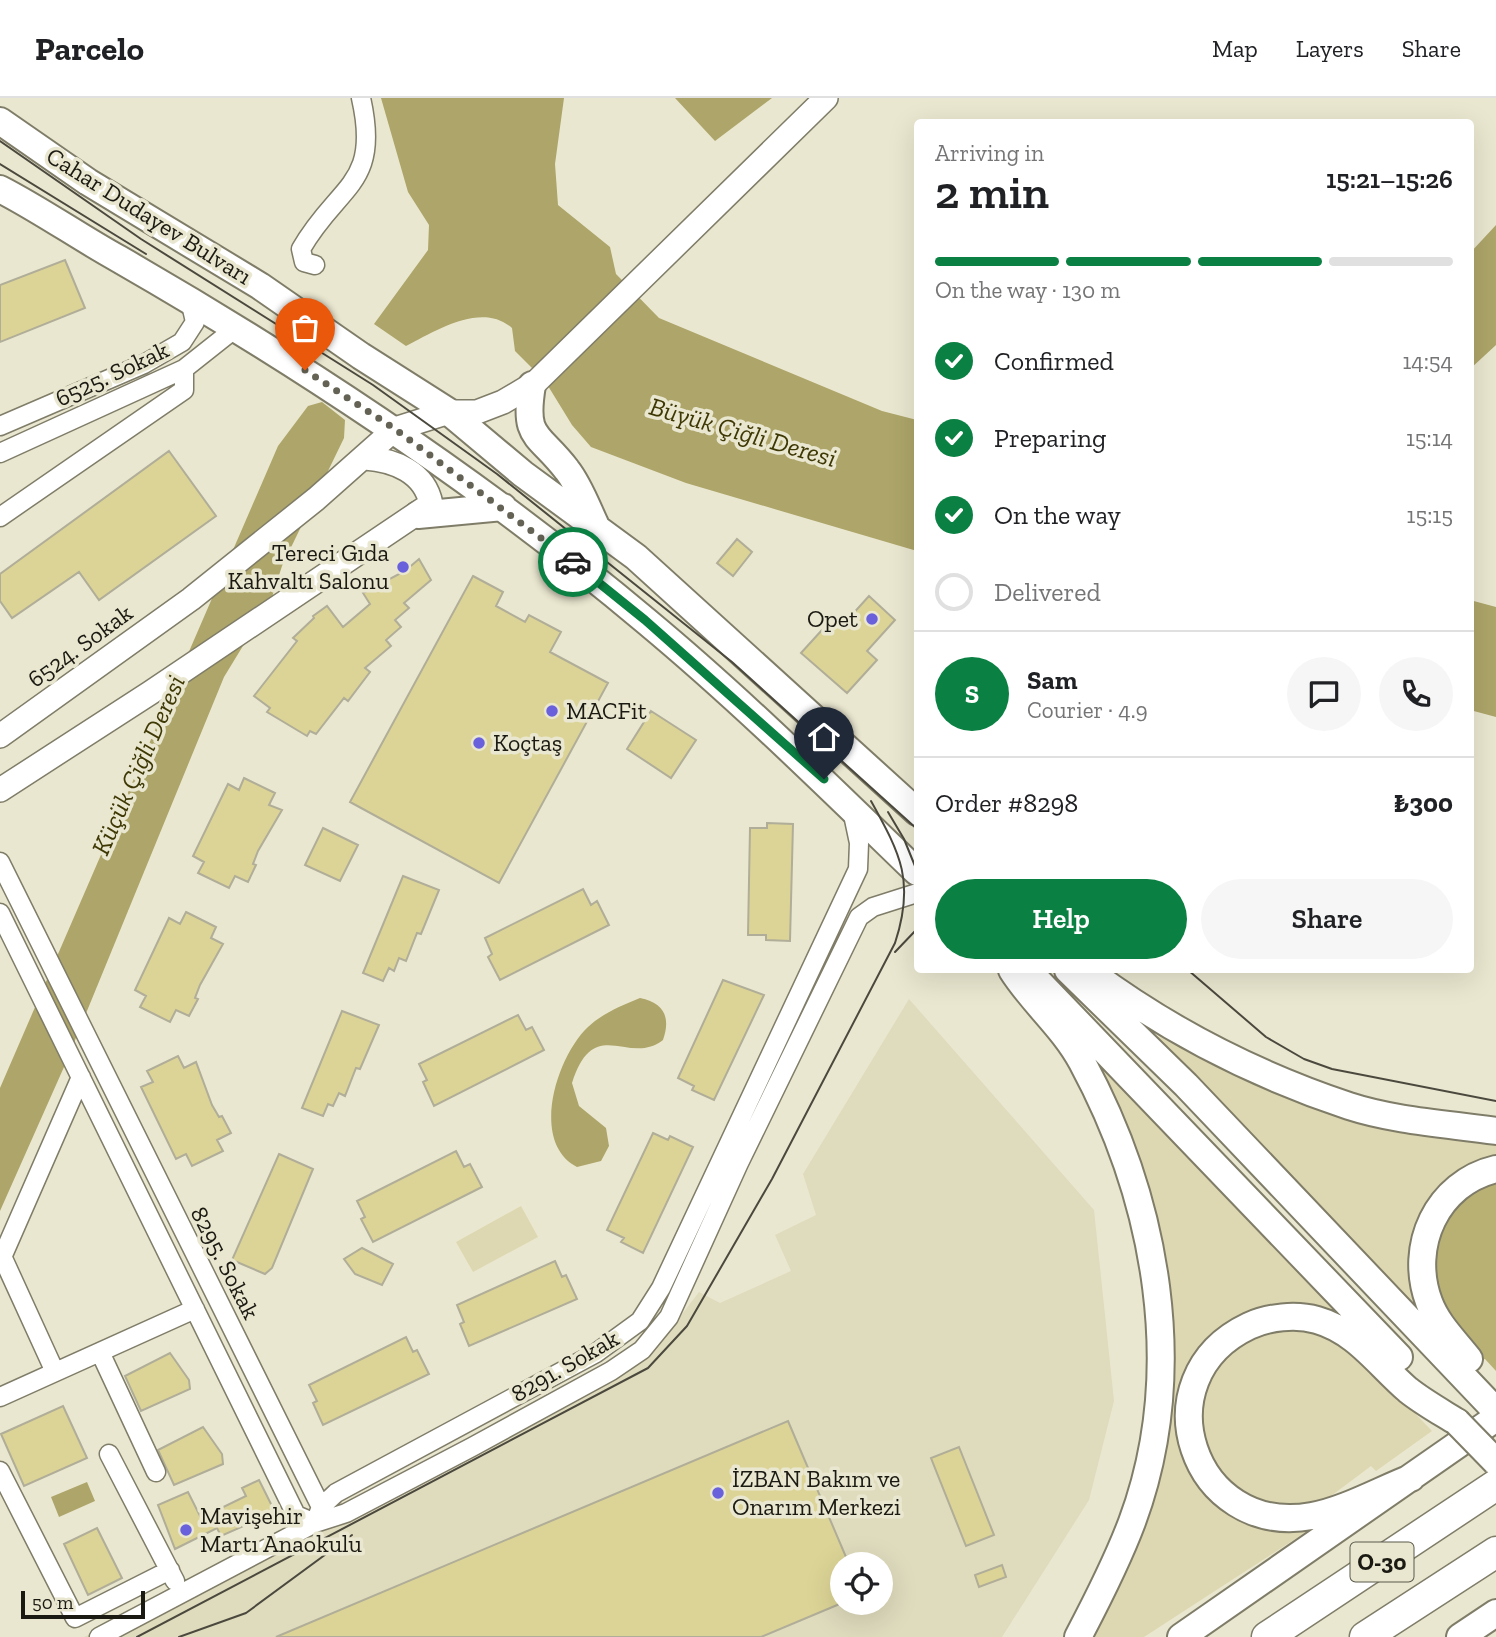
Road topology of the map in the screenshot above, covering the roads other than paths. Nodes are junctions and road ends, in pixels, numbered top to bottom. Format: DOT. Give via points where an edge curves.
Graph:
graph roads {
  1 [pos="361,98"];
  2 [pos="826,98"];
  3 [pos="0,121"];
  4 [pos="0,189"];
  5 [pos="315,265"];
  6 [pos="190,300"];
  7 [pos="237,327"];
  8 [pos="184,369"];
  9 [pos="530,386"];
  10 [pos="449,412"];
  11 [pos="0,426"];
  12 [pos="395,429"];
  13 [pos="0,453"];
  14 [pos="365,458"];
  15 [pos="503,508"];
  16 [pos="418,515"];
  17 [pos="0,517"];
  18 [pos="598,529"];
  19 [pos="0,736"];
  20 [pos="0,790"];
  21 [pos="851,807"];
  22 [pos="914,809"];
  23 [pos="0,862"];
  24 [pos="914,869"];
  25 [pos="914,893"];
  26 [pos="0,913"];
  27 [pos="1014,973"];
  28 [pos="1030,973"];
  29 [pos="1072,973"];
  30 [pos="1091,973"];
  31 [pos="78,1072"];
  32 [pos="1496,1131"];
  33 [pos="1496,1169"];
  34 [pos="1,1259"];
  35 [pos="195,1309"];
  36 [pos="100,1352"];
  37 [pos="1466,1367"];
  38 [pos="55,1372"];
  39 [pos="1417,1388"];
  40 [pos="0,1397"];
  41 [pos="1495,1413"];
  42 [pos="109,1454"];
  43 [pos="1496,1462"];
  44 [pos="0,1471"];
  45 [pos="156,1472"];
  46 [pos="1411,1478"];
  47 [pos="1496,1485"];
  48 [pos="318,1515"];
  49 [pos="1496,1552"];
  50 [pos="170,1570"];
  51 [pos="181,1593"];
  52 [pos="1496,1613"];
  53 [pos="99,1637"];
  54 [pos="1078,1637"];
  55 [pos="1181,1637"];
  56 [pos="1268,1637"];
  57 [pos="1365,1637"];
  58 [pos="1460,1637"];
  1 -- 5 [label="street" via="368,149 354,182 301,249 304,262"];
  2 -- 9 [label="street"];
  3 -- 10 [label="main road, Cahar Dudayev Bulvarı"];
  4 -- 6 [label="main road, Cahar Dudayev Bulvarı"];
  6 -- 7 [label="main road, Cahar Dudayev Bulvarı"];
  6 -- 11 [label="street, 6525. Sokak" via="195,322 182,342 144,364"];
  7 -- 8 [label="street, 6525. Sokak"];
  7 -- 12 [label="main road, Cahar Dudayev Bulvarı"];
  8 -- 13 [label="street, 6525. Sokak"];
  8 -- 17 [label="street" via="184,390"];
  9 -- 10 [label="street" via="477,412"];
  9 -- 18 [label="main road" via="527,415 535,437 568,471"];
  10 -- 12 [label="street"];
  10 -- 18 [label="main road, Cahar Dudayev Bulvarı"];
  12 -- 14 [label="street, 6524. Sokak"];
  12 -- 15 [label="main road, Cahar Dudayev Bulvarı"];
  14 -- 16 [label="street" via="391,460 428,489 431,504"];
  14 -- 19 [label="street, 6524. Sokak" via="191,599"];
  15 -- 16 [label="main road"];
  15 -- 21 [label="main road, Cahar Dudayev Bulvarı" via="655,628"];
  16 -- 20 [label="street"];
  18 -- 22 [label="main road, Cahar Dudayev Bulvarı" via="636,557"];
  21 -- 24 [label="main road, Cahar Dudayev Bulvarı"];
  21 -- 48 [label="street, 8291. Sokak" via="859,843 858,869 661,1289 639,1321 596,1353 348,1487"];
  23 -- 48 [label="street, 8295. Sokak"];
  25 -- 48 [label="street, 8291. Sokak" via="873,907 859,917 669,1317 642,1350 346,1513"];
  26 -- 31 [label="street, 8295. Sokak"];
  27 -- 54 [label="main road" via="1081,1059 1117,1135 1138,1192 1153,1256 1161,1326 1158,1397 1140,1495 1109,1579"];
  28 -- 39 [label="main road"];
  29 -- 37 [label="main road"];
  30 -- 32 [label="main road" via="1163,1023 1312,1092 1351,1106"];
  31 -- 34 [label="street"];
  31 -- 35 [label="street, 8295. Sokak"];
  33 -- 37 [label="main road" via="1466,1181 1448,1195 1425,1237 1422,1262 1429,1303"];
  34 -- 38 [label="street"];
  35 -- 36 [label="street"];
  35 -- 48 [label="street, 8295. Sokak" via="296,1515"];
  36 -- 38 [label="street"];
  36 -- 45 [label="street"];
  37 -- 41 [label="main road"];
  38 -- 40 [label="street"];
  39 -- 43 [label="main road, bridge"];
  39 -- 46 [label="main road" via="1341,1328 1313,1319 1284,1317 1234,1333 1213,1352 1199,1371 1188,1414 1189,1438 1213,1486 1238,1505 1262,1514 1313,1516"];
  41 -- 46 [label="main road"];
  42 -- 50 [label="street"];
  44 -- 50 [label="street" via="75,1618"];
  46 -- 55 [label="main road"];
  47 -- 56 [label="highway, O-30"];
  48 -- 51 [label="street, 8291. Sokak"];
  49 -- 57 [label="highway, O-30"];
  50 -- 51 [label="street"];
  51 -- 53 [label="street, 8291. Sokak"];
  52 -- 58 [label="main road"];
}
